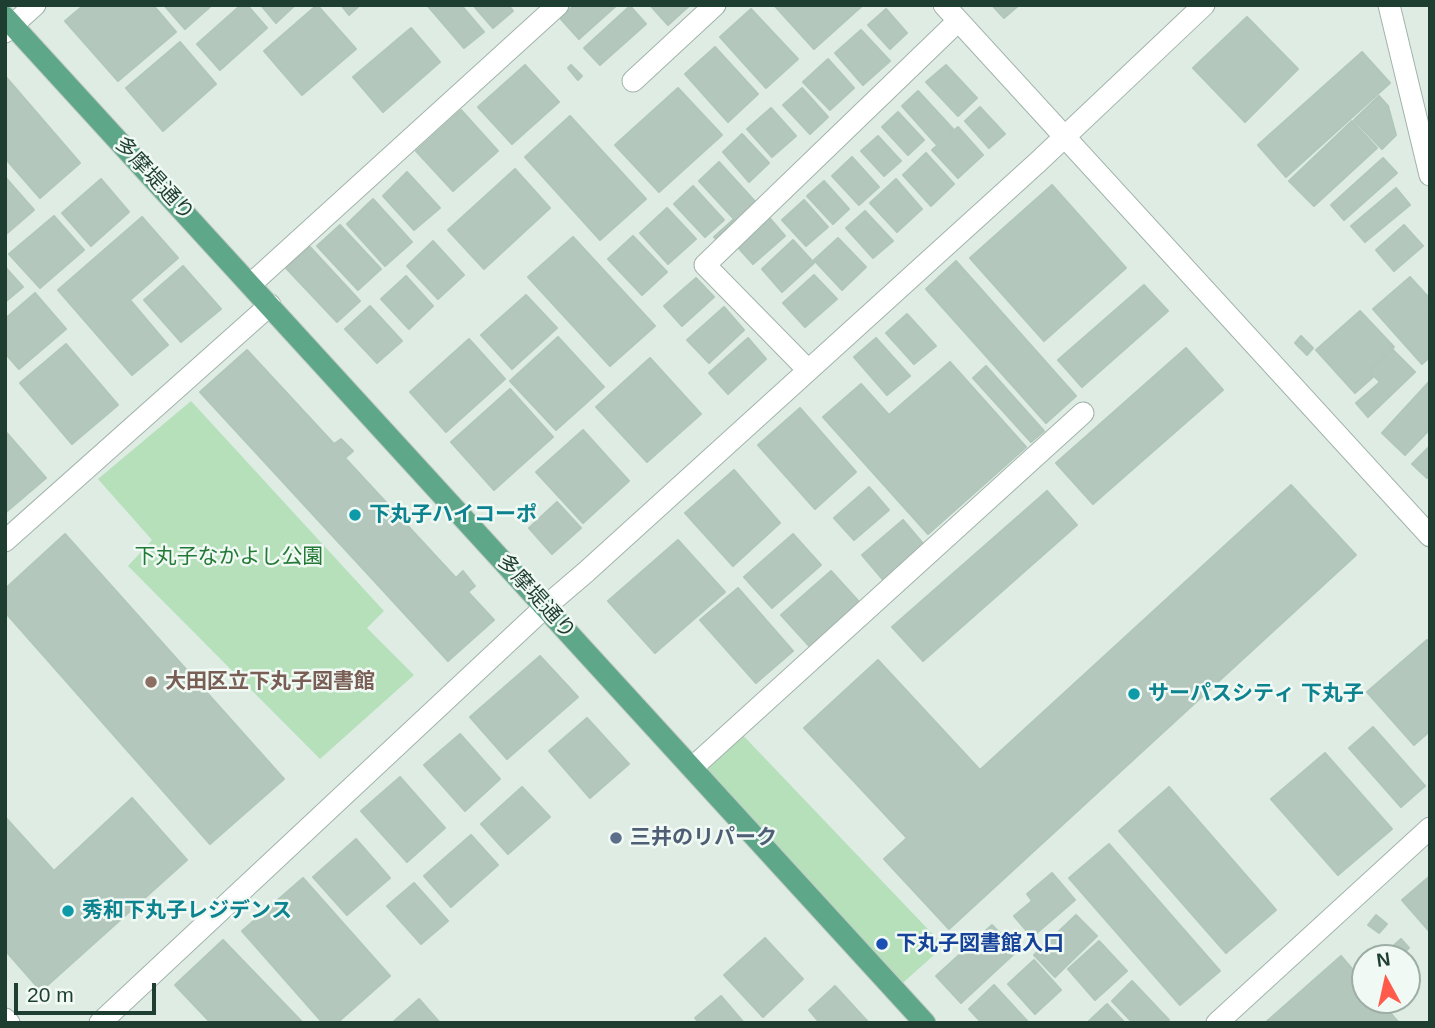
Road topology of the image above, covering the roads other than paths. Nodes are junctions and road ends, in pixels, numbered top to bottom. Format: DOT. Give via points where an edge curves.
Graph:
graph roads {
  1 [pos="35,5"];
  2 [pos="558,5"];
  3 [pos="715,5"];
  4 [pos="1204,5"];
  5 [pos="1389,5"];
  6 [pos="951,13"];
  7 [pos="8,25"];
  8 [pos="633,81"];
  9 [pos="1065,137"];
  10 [pos="1430,175"];
  11 [pos="251,285"];
  12 [pos="270,305"];
  13 [pos="808,370"];
  14 [pos="1083,413"];
  15 [pos="1430,536"];
  16 [pos="5,541"];
  17 [pos="545,607"];
  18 [pos="692,768"];
  19 [pos="1430,828"];
  20 [pos="5,1018"];
  21 [pos="9,1023"];
  22 [pos="100,1023"];
  23 [pos="925,1023"];
  24 [pos="1217,1023"];
  1 -- 7 [label="street"];
  2 -- 11 [label="street"];
  3 -- 8 [label="street"];
  4 -- 9 [label="street"];
  5 -- 10 [label="street"];
  6 -- 9 [label="street"];
  6 -- 13 [label="street" via="705,265"];
  7 -- 11 [label="main road, 多摩堤通り"];
  9 -- 13 [label="street"];
  9 -- 15 [label="street"];
  11 -- 12 [label="main road, 多摩堤通り"];
  12 -- 16 [label="street"];
  12 -- 17 [label="main road, 多摩堤通り"];
  13 -- 17 [label="street"];
  14 -- 18 [label="street"];
  17 -- 18 [label="main road, 多摩堤通り"];
  17 -- 22 [label="street"];
  18 -- 23 [label="main road, 多摩堤通り"];
  19 -- 24 [label="street"];
  20 -- 21 [label="street"];
}
